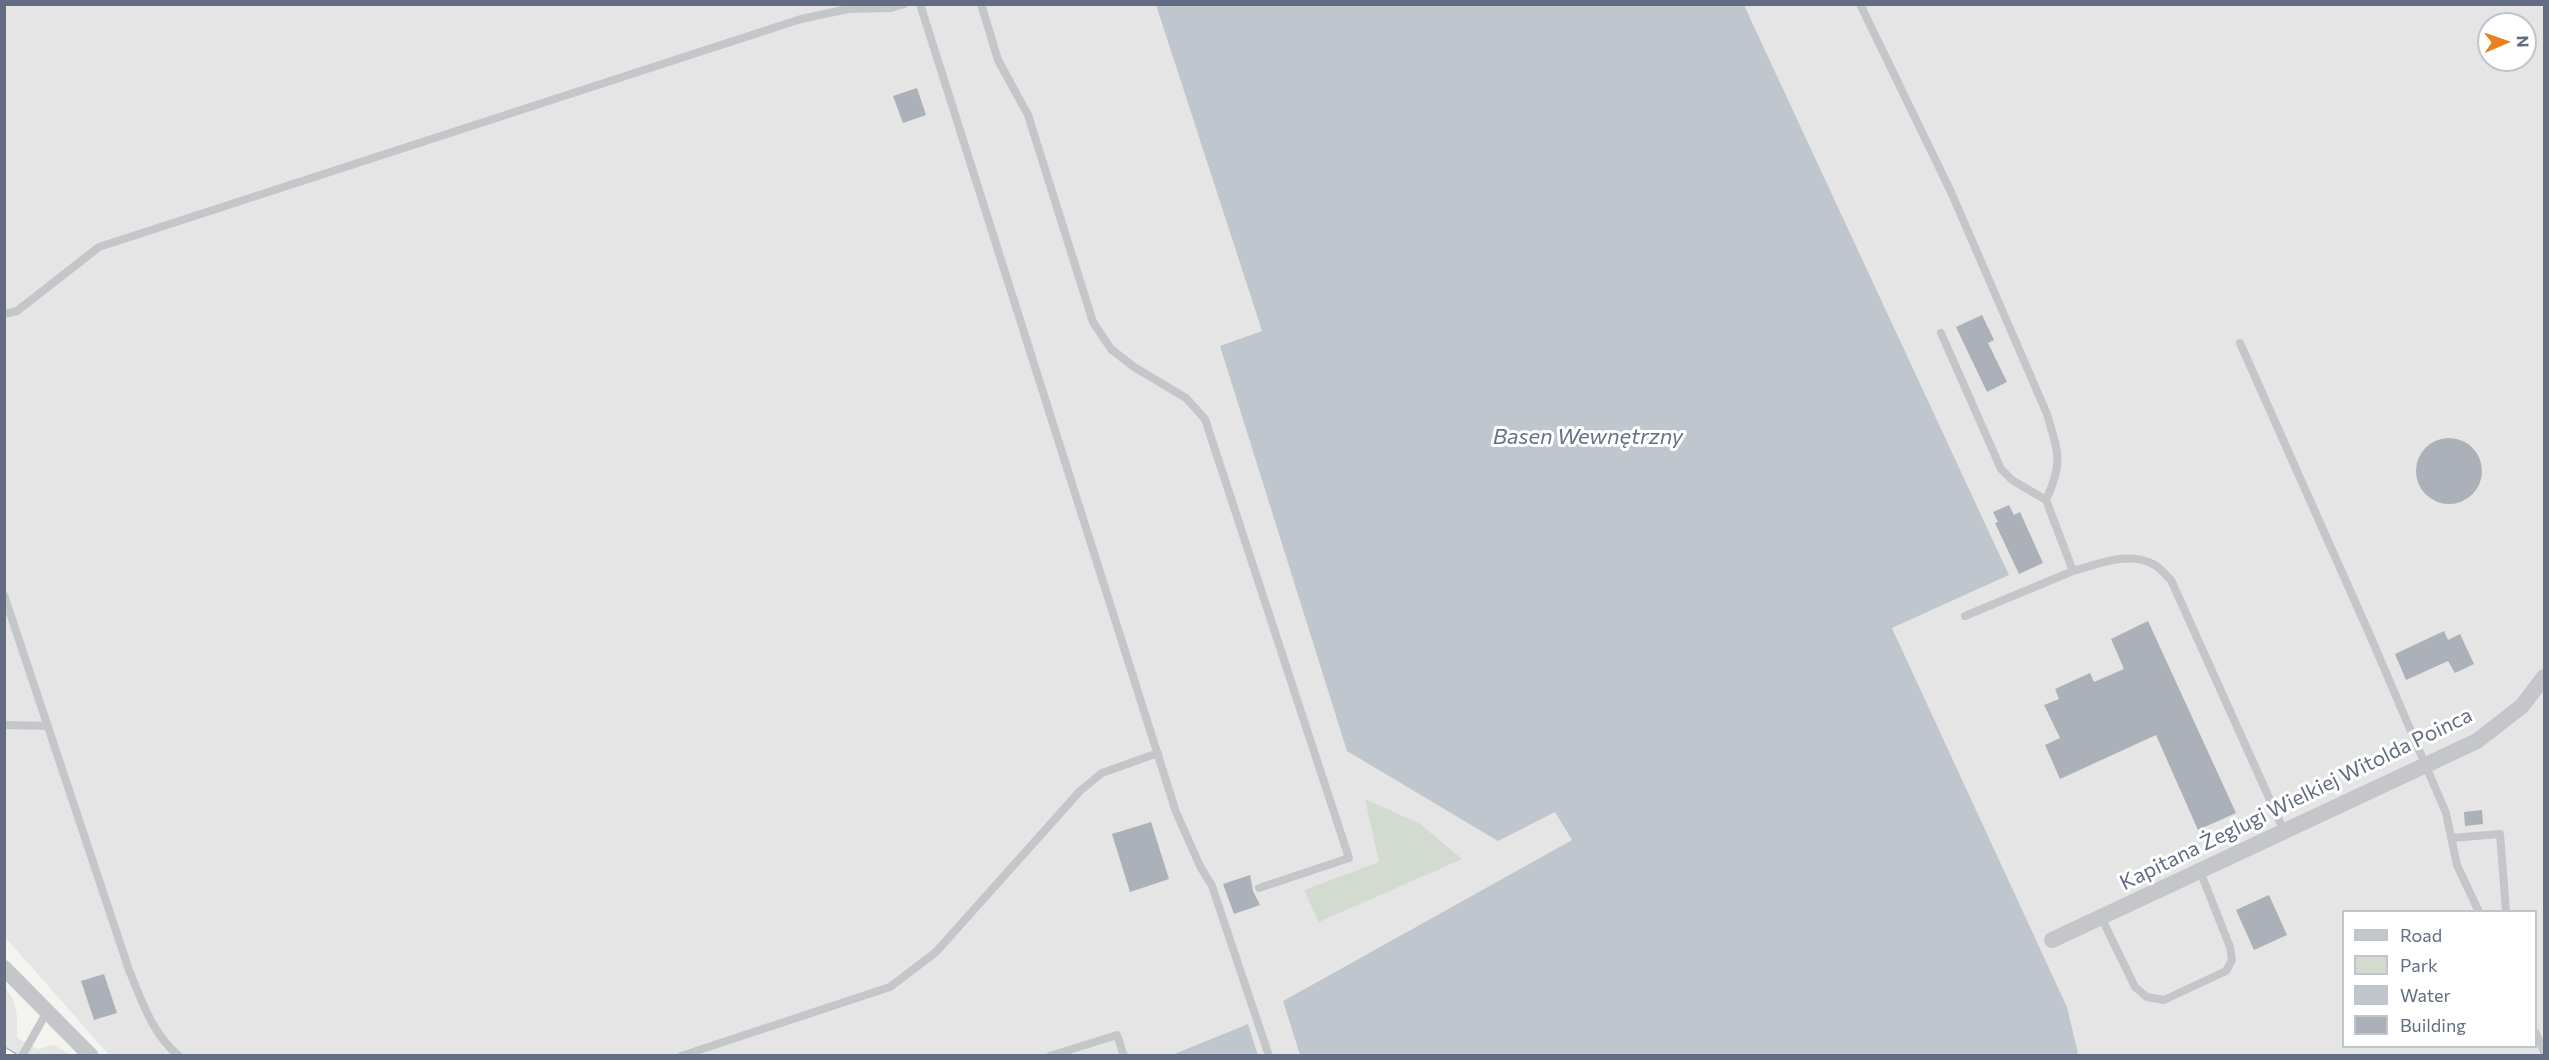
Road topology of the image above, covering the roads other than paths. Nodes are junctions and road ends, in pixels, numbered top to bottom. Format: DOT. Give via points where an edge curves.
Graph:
graph roads {
  1 [pos="904,4"];
  2 [pos="920,4"];
  3 [pos="981,4"];
  4 [pos="1860,4"];
  5 [pos="4,314"];
  6 [pos="1941,333"];
  7 [pos="2240,343"];
  8 [pos="2046,500"];
  9 [pos="2073,571"];
  10 [pos="4,595"];
  11 [pos="1965,616"];
  12 [pos="2544,677"];
  13 [pos="4,725"];
  14 [pos="48,726"];
  15 [pos="1158,753"];
  16 [pos="2425,765"];
  17 [pos="2284,831"];
  18 [pos="2451,838"];
  19 [pos="2200,871"];
  20 [pos="1259,888"];
  21 [pos="2478,910"];
  22 [pos="2506,910"];
  23 [pos="2101,917"];
  24 [pos="2052,940"];
  25 [pos="4,968"];
  26 [pos="48,1011"];
  27 [pos="2537,1037"];
  28 [pos="2544,1052"];
  29 [pos="22,1056"];
  30 [pos="91,1056"];
  31 [pos="179,1056"];
  32 [pos="681,1056"];
  33 [pos="1050,1056"];
  34 [pos="1124,1056"];
  35 [pos="1269,1056"];
  1 -- 5 [label="lane" via="848,9 801,19 99,247 17,311"];
  2 -- 15 [label="lane"];
  3 -- 20 [label="lane" via="998,60 1028,115 1094,322 1111,350 1186,398 1205,419 1349,858"];
  4 -- 8 [label="lane" via="1951,192 2047,414 2059,466"];
  6 -- 8 [label="lane" via="2001,469"];
  7 -- 16 [label="lane"];
  8 -- 9 [label="lane"];
  9 -- 11 [label="lane"];
  9 -- 17 [label="lane" via="2106,561 2135,558 2154,564 2171,580"];
  10 -- 14 [label="lane"];
  12 -- 16 [label="street, Kapitana Żeglugi Wielkiej Witolda Poinca" via="2522,706 2476,741"];
  13 -- 14 [label="lane"];
  14 -- 31 [label="lane" via="129,970 149,1019"];
  15 -- 32 [label="lane" via="1102,773 1088,785 936,952 890,987"];
  15 -- 35 [label="lane" via="1176,812 1212,886"];
  16 -- 17 [label="street, Kapitana Żeglugi Wielkiej Witolda Poinca"];
  16 -- 18 [label="lane" via="2446,813"];
  17 -- 19 [label="street, Kapitana Żeglugi Wielkiej Witolda Poinca"];
  18 -- 21 [label="lane" via="2457,865"];
  18 -- 22 [label="lane" via="2500,834"];
  19 -- 23 [label="street, Kapitana Żeglugi Wielkiej Witolda Poinca"];
  19 -- 23 [label="lane" via="2232,960 2226,971 2164,1000 2147,997 2135,987"];
  23 -- 24 [label="street, Kapitana Żeglugi Wielkiej Witolda Poinca"];
  25 -- 26 [label="street"];
  26 -- 29 [label="lane"];
  26 -- 30 [label="street"];
  27 -- 28 [label="lane"];
  33 -- 34 [label="lane" via="1117,1035"];
}
